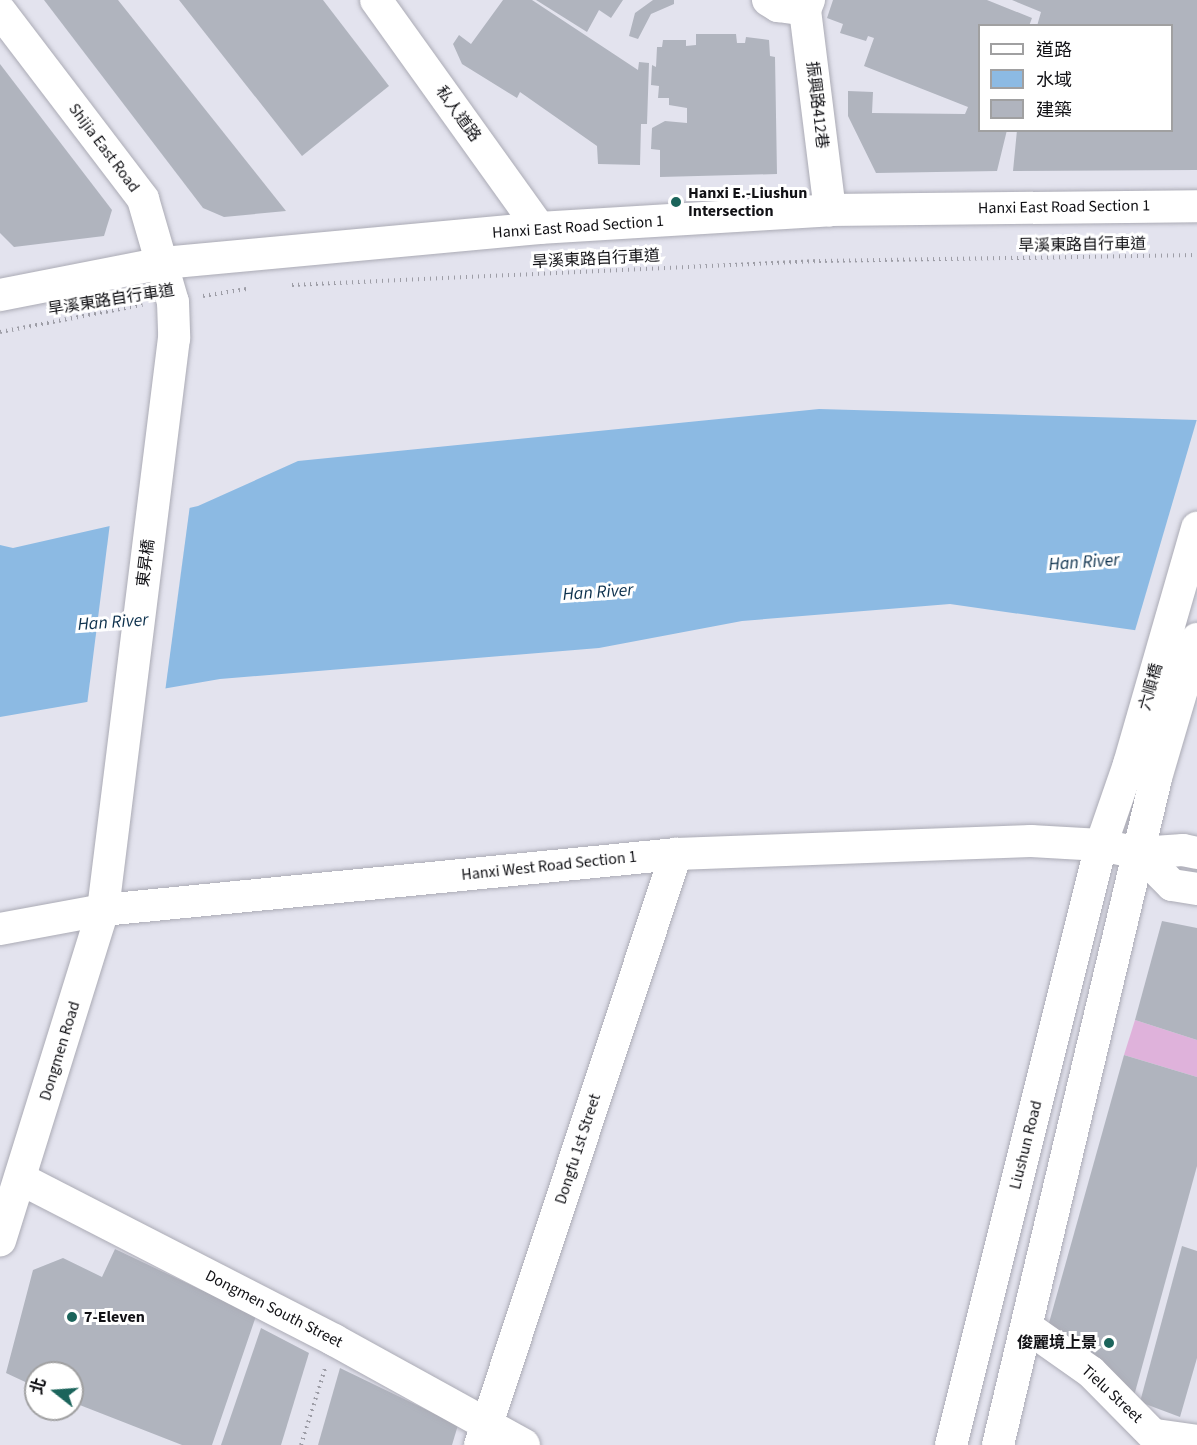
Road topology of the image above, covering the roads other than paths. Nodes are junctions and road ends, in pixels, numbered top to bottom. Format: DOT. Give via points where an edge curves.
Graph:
graph roads {
  1 [pos="376,0"];
  2 [pos="768,0"];
  3 [pos="807,5"];
  4 [pos="0,12"];
  5 [pos="1197,206"];
  6 [pos="830,210"];
  7 [pos="539,228"];
  8 [pos="163,263"];
  9 [pos="0,295"];
  10 [pos="174,338"];
  11 [pos="1197,528"];
  12 [pos="1197,639"];
  13 [pos="1101,845"];
  14 [pos="1140,853"];
  15 [pos="1197,853"];
  16 [pos="676,854"];
  17 [pos="110,859"];
  18 [pos="1197,889"];
  19 [pos="104,910"];
  20 [pos="0,928"];
  21 [pos="21,1179"];
  22 [pos="0,1240"];
  23 [pos="1027,1328"];
  24 [pos="483,1435"];
  25 [pos="1160,1440"];
  26 [pos="1197,1441"];
  27 [pos="524,1445"];
  28 [pos="951,1445"];
  29 [pos="998,1445"];
  1 -- 7 [label="street, 私人道路"];
  2 -- 3 [label="street" via="778,6"];
  3 -- 6 [label="street, 振興路412巷"];
  4 -- 8 [label="street, Shijia East Road" via="143,199"];
  5 -- 6 [label="street, Hanxi East Road Section 1"];
  6 -- 7 [label="street, Hanxi East Road Section 1"];
  7 -- 8 [label="street, Hanxi East Road Section 1"];
  8 -- 9 [label="street, Hanxi East Road Section 1"];
  8 -- 10 [label="street, Shijia East Road" via="173,302"];
  10 -- 17 [label="street, 東昇橋"];
  11 -- 13 [label="street, 六順橋" via="1129,764"];
  12 -- 14 [label="street, 六順橋" via="1156,778"];
  13 -- 14 [label="street, Hanxi West Road Section 1"];
  13 -- 16 [label="street, Hanxi West Road Section 1" via="1031,841"];
  13 -- 28 [label="street, Liushun Road"];
  14 -- 15 [label="street, Hanxi West Road Section 1"];
  14 -- 18 [label="street" via="1173,885"];
  14 -- 23 [label="street"];
  16 -- 19 [label="street, Hanxi West Road Section 1"];
  16 -- 24 [label="street, Dongfu 1st Street"];
  17 -- 19 [label="street, Dongmen Road"];
  19 -- 20 [label="street, Hanxi West Road Section 1"];
  19 -- 21 [label="street, Dongmen Road"];
  21 -- 22 [label="street, Dongmen Road"];
  21 -- 24 [label="street, Dongmen South Street" via="334,1340"];
  23 -- 25 [label="street, Tielu Street" via="1091,1372"];
  23 -- 29 [label="street"];
  24 -- 27 [label="street, Dongmen South Street"];
  25 -- 26 [label="street"];
}
